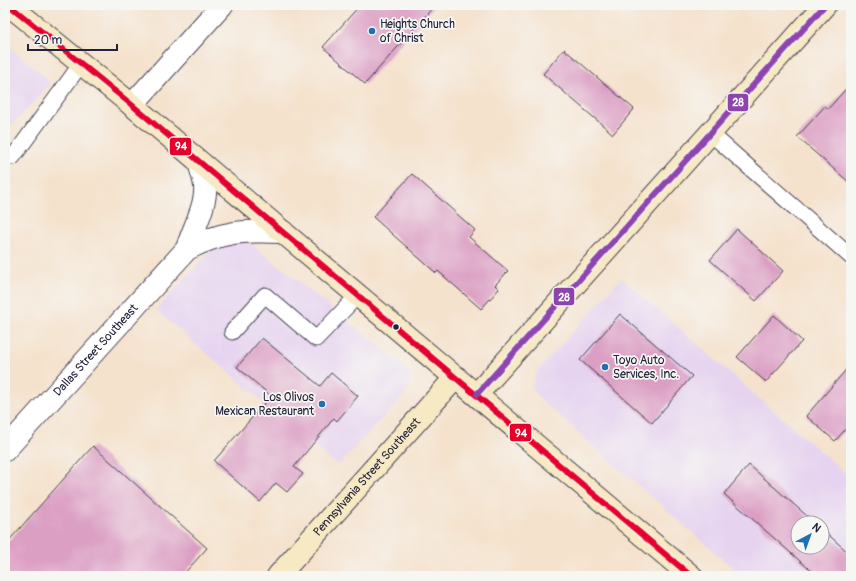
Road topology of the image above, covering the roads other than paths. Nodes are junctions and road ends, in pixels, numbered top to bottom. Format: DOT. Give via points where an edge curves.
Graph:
graph roads {
  1 [pos="9,5"];
  2 [pos="222,5"];
  3 [pos="824,5"];
  4 [pos="81,64"];
  5 [pos="132,105"];
  6 [pos="710,133"];
  7 [pos="13,157"];
  8 [pos="199,162"];
  9 [pos="283,232"];
  10 [pos="187,249"];
  11 [pos="851,257"];
  12 [pos="358,295"];
  13 [pos="232,332"];
  14 [pos="456,377"];
  15 [pos="477,394"];
  16 [pos="5,450"];
  17 [pos="278,576"];
  18 [pos="691,576"];
  1 -- 4 [label="street"];
  2 -- 5 [label="street"];
  3 -- 6 [label="street"];
  4 -- 5 [label="street"];
  4 -- 7 [label="lane"];
  5 -- 8 [label="street"];
  6 -- 11 [label="lane"];
  6 -- 15 [label="street"];
  8 -- 9 [label="street"];
  8 -- 10 [label="street, Dallas Street Southeast" via="206,188"];
  9 -- 10 [label="street, Dallas Street Southeast" via="228,232"];
  9 -- 12 [label="street"];
  10 -- 16 [label="street, Dallas Street Southeast"];
  12 -- 13 [label="lane" via="316,339 265,295"];
  12 -- 14 [label="street"];
  14 -- 15 [label="street"];
  14 -- 17 [label="street, Pennsylvania Street Southeast"];
  15 -- 18 [label="street"];
}
